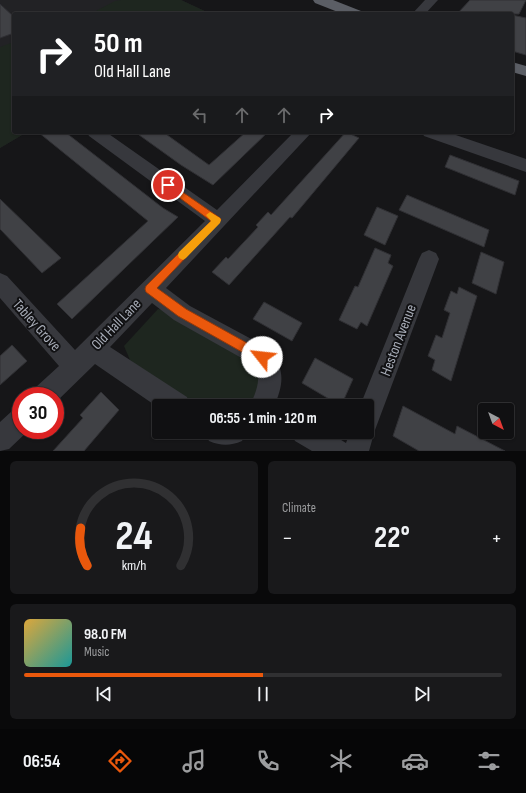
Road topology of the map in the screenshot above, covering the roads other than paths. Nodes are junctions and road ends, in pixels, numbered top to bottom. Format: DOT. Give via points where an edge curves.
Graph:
graph roads {
  1 [pos="320,0"];
  2 [pos="432,0"];
  3 [pos="351,12"];
  4 [pos="420,12"];
  5 [pos="514,68"];
  6 [pos="526,72"];
  7 [pos="98,134"];
  8 [pos="302,134"];
  9 [pos="436,134"];
  10 [pos="526,166"];
  11 [pos="217,220"];
  12 [pos="429,258"];
  13 [pos="0,283"];
  14 [pos="150,289"];
  15 [pos="93,349"];
  16 [pos="75,367"];
  17 [pos="54,387"];
  18 [pos="168,399"];
  19 [pos="265,399"];
  20 [pos="374,403"];
  21 [pos="12,429"];
  22 [pos="316,439"];
  23 [pos="360,439"];
  24 [pos="0,440"];
  25 [pos="336,451"];
  26 [pos="356,451"];
  1 -- 3 [label="highway"];
  2 -- 4 [label="street"];
  5 -- 6 [label="highway"];
  7 -- 11 [label="street"];
  8 -- 11 [label="street, Old Hall Lane"];
  9 -- 10 [label="street"];
  11 -- 14 [label="street, Old Hall Lane"];
  12 -- 20 [label="street, Heston Avenue"];
  13 -- 16 [label="street, Tabley Grove"];
  14 -- 15 [label="street, Old Hall Lane"];
  14 -- 19 [label="street" via="182,312 262,357 271,378"];
  15 -- 16 [label="street, Old Hall Lane"];
  15 -- 18 [label="street"];
  16 -- 17 [label="street, Old Hall Lane"];
  21 -- 24 [label="street"];
  22 -- 25 [label="street"];
  23 -- 26 [label="street"];
}
